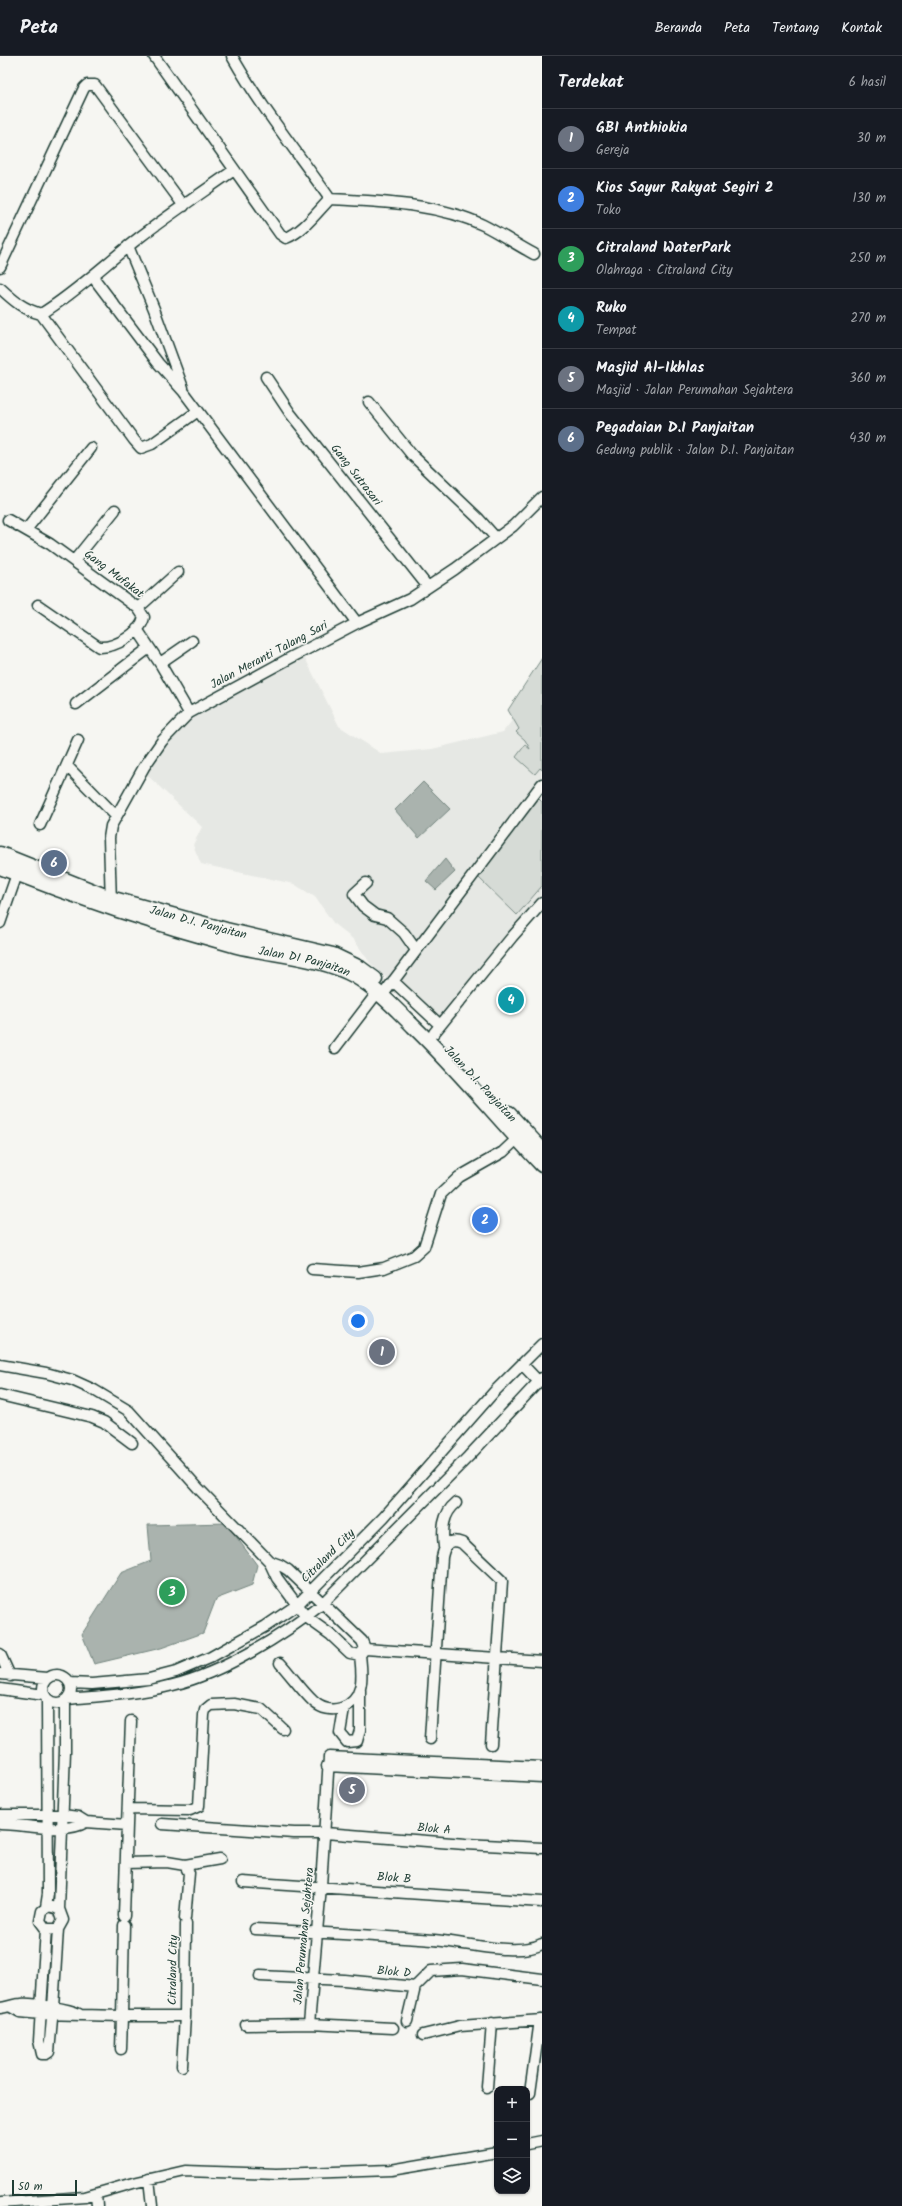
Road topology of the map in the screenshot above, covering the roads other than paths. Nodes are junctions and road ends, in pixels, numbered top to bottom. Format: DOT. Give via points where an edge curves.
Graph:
graph roads {
  1 [pos="154,56"];
  2 [pos="232,56"];
  3 [pos="234,170"];
  4 [pos="330,199"];
  5 [pos="184,206"];
  6 [pos="128,246"];
  7 [pos="534,254"];
  8 [pos="0,267"];
  9 [pos="93,277"];
  10 [pos="0,288"];
  11 [pos="41,314"];
  12 [pos="266,377"];
  13 [pos="184,392"];
  14 [pos="369,402"];
  15 [pos="198,411"];
  16 [pos="92,448"];
  17 [pos="542,497"];
  18 [pos="115,510"];
  19 [pos="8,520"];
  20 [pos="26,530"];
  21 [pos="496,538"];
  22 [pos="74,561"];
  23 [pos="178,572"];
  24 [pos="428,587"];
  25 [pos="38,605"];
  26 [pos="138,608"];
  27 [pos="357,623"];
  28 [pos="137,629"];
  29 [pos="192,641"];
  30 [pos="149,648"];
  31 [pos="160,663"];
  32 [pos="76,704"];
  33 [pos="189,714"];
  34 [pos="78,740"];
  35 [pos="67,766"];
  36 [pos="541,788"];
  37 [pos="116,816"];
  38 [pos="40,825"];
  39 [pos="0,854"];
  40 [pos="0,867"];
  41 [pos="17,874"];
  42 [pos="366,883"];
  43 [pos="111,903"];
  44 [pos="542,903"];
  45 [pos="0,923"];
  46 [pos="416,950"];
  47 [pos="385,990"];
  48 [pos="437,1029"];
  49 [pos="335,1048"];
  50 [pos="522,1135"];
  51 [pos="542,1150"];
  52 [pos="542,1165"];
  53 [pos="312,1269"];
  54 [pos="542,1344"];
  55 [pos="522,1364"];
  56 [pos="0,1365"];
  57 [pos="540,1380"];
  58 [pos="0,1394"];
  59 [pos="132,1443"];
  60 [pos="456,1503"];
  61 [pos="444,1547"];
  62 [pos="269,1561"];
  63 [pos="311,1591"];
  64 [pos="322,1604"];
  65 [pos="297,1605"];
  66 [pos="306,1617"];
  67 [pos="363,1652"];
  68 [pos="436,1653"];
  69 [pos="0,1654"];
  70 [pos="498,1658"];
  71 [pos="542,1660"];
  72 [pos="280,1663"];
  73 [pos="5,1675"];
  74 [pos="48,1678"];
  75 [pos="70,1683"];
  76 [pos="0,1689"];
  77 [pos="360,1690"];
  78 [pos="46,1697"];
  79 [pos="66,1700"];
  80 [pos="344,1709"];
  81 [pos="131,1721"];
  82 [pos="283,1729"];
  83 [pos="48,1737"];
  84 [pos="65,1738"];
  85 [pos="430,1739"];
  86 [pos="490,1744"];
  87 [pos="327,1766"];
  88 [pos="542,1766"];
  89 [pos="542,1777"];
  90 [pos="128,1809"];
  91 [pos="0,1815"];
  92 [pos="63,1815"];
  93 [pos="48,1816"];
  94 [pos="86,1822"];
  95 [pos="0,1824"];
  96 [pos="162,1824"];
  97 [pos="127,1825"];
  98 [pos="48,1828"];
  99 [pos="63,1828"];
  100 [pos="325,1832"];
  101 [pos="542,1848"];
  102 [pos="220,1859"];
  103 [pos="126,1863"];
  104 [pos="185,1865"];
  105 [pos="243,1882"];
  106 [pos="321,1886"];
  107 [pos="542,1902"];
  108 [pos="46,1907"];
  109 [pos="59,1909"];
  110 [pos="46,1929"];
  111 [pos="58,1929"];
  112 [pos="255,1929"];
  113 [pos="317,1932"];
  114 [pos="542,1944"];
  115 [pos="260,1976"];
  116 [pos="313,1979"];
  117 [pos="542,1979"];
  118 [pos="415,1987"];
  119 [pos="0,2008"];
  120 [pos="41,2011"];
  121 [pos="53,2011"];
  122 [pos="122,2016"];
  123 [pos="185,2016"];
  124 [pos="541,2020"];
  125 [pos="407,2021"];
  126 [pos="492,2023"];
  127 [pos="309,2024"];
  128 [pos="246,2025"];
  129 [pos="394,2028"];
  130 [pos="423,2035"];
  131 [pos="121,2049"];
  132 [pos="182,2066"];
  133 [pos="487,2087"];
  134 [pos="530,2093"];
  135 [pos="542,2141"];
  136 [pos="530,2143"];
  137 [pos="494,2153"];
  138 [pos="149,2179"];
  139 [pos="96,2195"];
  140 [pos="0,2203"];
  141 [pos="97,2206"];
  142 [pos="152,2206"];
  1 -- 3 [label="street"];
  2 -- 4 [label="street" via="265,110"];
  3 -- 4 [label="street" via="280,234 286,238 303,228"];
  3 -- 5 [label="street"];
  4 -- 7 [label="street" via="406,205 451,214 483,225"];
  5 -- 6 [label="street"];
  5 -- 8 [label="street" via="95,85 87,85"];
  6 -- 9 [label="street"];
  6 -- 13 [label="street"];
  9 -- 11 [label="street"];
  9 -- 13 [label="street" via="158,363"];
  10 -- 11 [label="street" via="18,305"];
  11 -- 15 [label="street" via="141,448 152,444"];
  12 -- 24 [label="street, Gang Sutrasari" via="290,413"];
  13 -- 15 [label="street"];
  14 -- 21 [label="street" via="412,456"];
  15 -- 27 [label="street"];
  16 -- 20 [label="street"];
  17 -- 21 [label="street, Jalan Meranti Talang Sari" via="527,514"];
  18 -- 22 [label="street"];
  19 -- 20 [label="street, Gang Mufakat"];
  20 -- 22 [label="street, Gang Mufakat"];
  21 -- 24 [label="street, Jalan Meranti Talang Sari"];
  22 -- 26 [label="street, Gang Mufakat"];
  23 -- 26 [label="street"];
  24 -- 27 [label="street, Jalan Meranti Talang Sari" via="410,599"];
  25 -- 28 [label="street" via="99,647 115,645"];
  26 -- 28 [label="street, Gang Mufakat" via="144,617"];
  27 -- 33 [label="street, Jalan Meranti Talang Sari" via="241,683"];
  28 -- 30 [label="street"];
  29 -- 31 [label="street"];
  30 -- 31 [label="street"];
  30 -- 32 [label="street"];
  31 -- 33 [label="street"];
  33 -- 37 [label="street, Jalan Meranti Talang Sari" via="162,741 136,779"];
  34 -- 35 [label="street"];
  35 -- 37 [label="street"];
  35 -- 38 [label="street"];
  36 -- 46 [label="street"];
  37 -- 43 [label="street, Jalan Meranti Talang Sari" via="109,838"];
  39 -- 43 [label="highway"];
  40 -- 41 [label="highway, Jalan DI Panjaitan"];
  41 -- 43 [label="highway, Jalan DI Panjaitan"];
  41 -- 45 [label="street"];
  42 -- 46 [label="street" via="354,894 363,906 375,915 387,918"];
  43 -- 47 [label="highway, Jalan DI Panjaitan" via="240,946 341,970"];
  44 -- 48 [label="street"];
  46 -- 47 [label="street"];
  47 -- 48 [label="highway, Jalan D.I. Panjaitan" via="411,1004"];
  47 -- 49 [label="street" via="356,1018"];
  47 -- 50 [label="highway, Jalan DI Panjaitan" via="452,1065"];
  48 -- 50 [label="highway, Jalan D.I. Panjaitan"];
  50 -- 51 [label="highway, Jalan D.I. Panjaitan"];
  50 -- 52 [label="highway, Jalan DI Panjaitan"];
  50 -- 53 [label="street" via="503,1152 459,1177 441,1194 424,1247 414,1256 384,1268 358,1272"];
  54 -- 55 [label="street, Citraland City"];
  55 -- 57 [label="street"];
  55 -- 63 [label="street, Citraland City" via="384,1517"];
  56 -- 62 [label="street" via="72,1380 129,1411 199,1489"];
  57 -- 64 [label="street" via="468,1457"];
  58 -- 59 [label="street" via="92,1417 104,1422"];
  60 -- 61 [label="street" via="447,1513 444,1523"];
  61 -- 68 [label="street"];
  61 -- 70 [label="street" via="454,1540 462,1544 502,1581"];
  62 -- 63 [label="street" via="280,1564"];
  62 -- 65 [label="street" via="277,1578"];
  63 -- 64 [label="street"];
  63 -- 65 [label="street, Citraland City"];
  64 -- 66 [label="street"];
  64 -- 67 [label="street" via="362,1640"];
  65 -- 66 [label="street"];
  65 -- 75 [label="street, Citraland City" via="211,1657 176,1672 149,1679 92,1684"];
  66 -- 67 [label="street" via="350,1653"];
  66 -- 79 [label="street" via="233,1662 189,1681 153,1690"];
  67 -- 68 [label="street"];
  67 -- 77 [label="street"];
  68 -- 70 [label="street"];
  68 -- 85 [label="street"];
  69 -- 73 [label="street"];
  70 -- 71 [label="street"];
  70 -- 86 [label="street"];
  72 -- 80 [label="street" via="314,1702 323,1708"];
  73 -- 74 [label="street, Citraland City"];
  74 -- 75 [label="street, Citraland City" via="58,1674 66,1677"];
  74 -- 78 [label="street" via="43,1686"];
  75 -- 79 [label="street" via="71,1690"];
  76 -- 78 [label="street"];
  77 -- 80 [label="street"];
  77 -- 80 [label="street" via="360,1730 357,1740 347,1742 340,1733"];
  78 -- 79 [label="street" via="56,1703"];
  78 -- 83 [label="street"];
  79 -- 84 [label="street"];
  81 -- 90 [label="street"];
  82 -- 90 [label="street" via="256,1707 234,1704 210,1705 204,1715 199,1806 190,1810"];
  83 -- 84 [label="street"];
  83 -- 93 [label="street"];
  84 -- 92 [label="street"];
  87 -- 88 [label="street" via="329,1757 332,1756"];
  87 -- 89 [label="street"];
  87 -- 100 [label="street, Jalan Perumahan Sejahtera"];
  90 -- 97 [label="street"];
  91 -- 93 [label="street"];
  92 -- 93 [label="street"];
  92 -- 94 [label="street" via="78,1817"];
  92 -- 99 [label="street"];
  93 -- 98 [label="street"];
  94 -- 97 [label="street"];
  94 -- 99 [label="street" via="80,1826"];
  95 -- 98 [label="street"];
  96 -- 100 [label="street, Blok A" via="294,1833"];
  97 -- 103 [label="street"];
  98 -- 99 [label="street"];
  98 -- 108 [label="street"];
  99 -- 109 [label="street"];
  100 -- 101 [label="street, Blok A"];
  100 -- 106 [label="street, Jalan Perumahan Sejahtera"];
  102 -- 104 [label="street"];
  103 -- 104 [label="street" via="167,1862"];
  103 -- 122 [label="street"];
  104 -- 123 [label="street, Citraland City" via="189,1873"];
  105 -- 106 [label="street, Blok B"];
  106 -- 107 [label="street, Blok B"];
  106 -- 113 [label="street, Jalan Perumahan Sejahtera"];
  108 -- 109 [label="street" via="53,1906"];
  108 -- 110 [label="street" via="40,1916 42,1926"];
  109 -- 111 [label="street" via="63,1920"];
  110 -- 111 [label="street"];
  110 -- 120 [label="street"];
  111 -- 121 [label="street"];
  112 -- 113 [label="street"];
  113 -- 114 [label="street" via="448,1941 480,1947 526,1949"];
  113 -- 116 [label="street, Jalan Perumahan Sejahtera"];
  115 -- 116 [label="street, Blok D"];
  116 -- 118 [label="street, Blok D"];
  116 -- 127 [label="street, Jalan Perumahan Sejahtera"];
  117 -- 118 [label="street, Blok D" via="462,1969 435,1970"];
  118 -- 125 [label="street"];
  119 -- 120 [label="street, Citraland City" via="11,2007 20,2012"];
  120 -- 121 [label="street, Citraland City"];
  120 -- 121 [label="street" via="39,2040 42,2054 48,2052"];
  121 -- 122 [label="street, Citraland City" via="68,2016"];
  122 -- 123 [label="street, Citraland City"];
  122 -- 131 [label="street"];
  123 -- 132 [label="street, Citraland City"];
  124 -- 126 [label="street"];
  124 -- 134 [label="street"];
  126 -- 130 [label="street" via="460,2026"];
  126 -- 133 [label="street"];
  127 -- 128 [label="street"];
  127 -- 129 [label="street"];
  135 -- 136 [label="street"];
  137 -- 138 [label="street" via="391,2170 278,2174 185,2171"];
  138 -- 139 [label="street"];
  138 -- 142 [label="street"];
  139 -- 140 [label="street"];
  139 -- 141 [label="street"];
}
